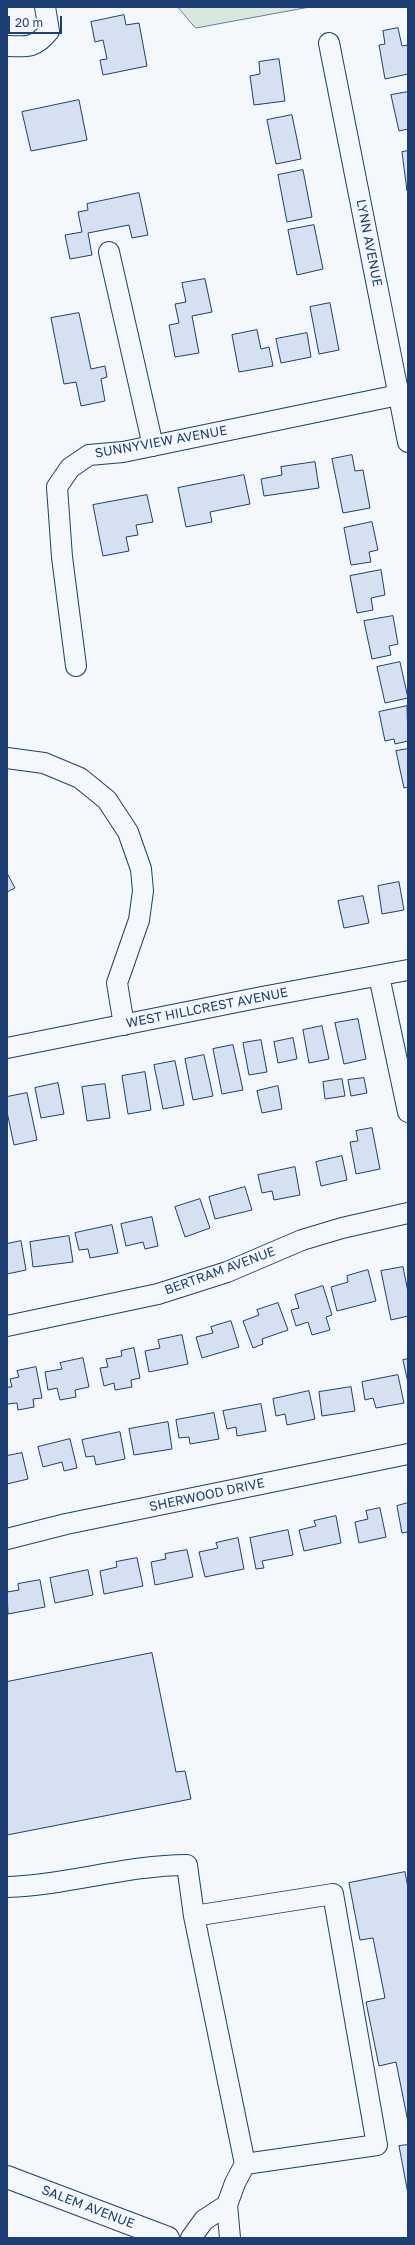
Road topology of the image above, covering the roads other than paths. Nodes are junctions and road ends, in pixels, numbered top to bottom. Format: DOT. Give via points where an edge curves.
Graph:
graph roads {
  1 [pos="45,7"];
  2 [pos="329,43"];
  3 [pos="7,46"];
  4 [pos="109,252"];
  5 [pos="403,394"];
  6 [pos="408,442"];
  7 [pos="153,446"];
  8 [pos="76,666"];
  9 [pos="7,758"];
  10 [pos="408,970"];
  11 [pos="379,976"];
  12 [pos="124,1024"];
  13 [pos="7,1048"];
  14 [pos="408,1112"];
  15 [pos="408,1213"];
  16 [pos="7,1326"];
  17 [pos="408,1454"];
  18 [pos="7,1540"];
  19 [pos="7,1887"];
  20 [pos="194,1916"];
  21 [pos="245,2164"];
  22 [pos="7,2177"];
  23 [pos="228,2205"];
  24 [pos="168,2238"];
  25 [pos="192,2238"];
  26 [pos="230,2238"];
  1 -- 3 [label="street" via="49,31 41,41 26,47"];
  2 -- 5 [label="street, LYNN AVENUE"];
  4 -- 7 [label="street"];
  5 -- 6 [label="street, LYNN AVENUE"];
  5 -- 7 [label="street, SUNNYVIEW AVENUE"];
  7 -- 8 [label="street, SUNNYVIEW AVENUE" via="89,455 70,468 57,487 62,556"];
  9 -- 12 [label="street" via="44,763 80,778 107,800 128,832 142,869 143,891 140,920 117,983"];
  10 -- 11 [label="street, WEST HILLCREST AVENUE"];
  11 -- 12 [label="street, WEST HILLCREST AVENUE"];
  11 -- 14 [label="street"];
  12 -- 13 [label="street, WEST HILLCREST AVENUE"];
  15 -- 16 [label="street, BERTRAM AVENUE" via="348,1226 302,1240 227,1272 158,1294"];
  17 -- 18 [label="street, SHERWOOD DRIVE" via="66,1524"];
  19 -- 20 [label="street" via="32,1886 164,1865 188,1865"];
  20 -- 21 [label="street"];
  20 -- 21 [label="street" via="333,1894 377,2145"];
  21 -- 23 [label="street"];
  22 -- 24 [label="main road, SALEM AVENUE"];
  23 -- 25 [label="street" via="204,2220"];
  23 -- 26 [label="street"];
}
